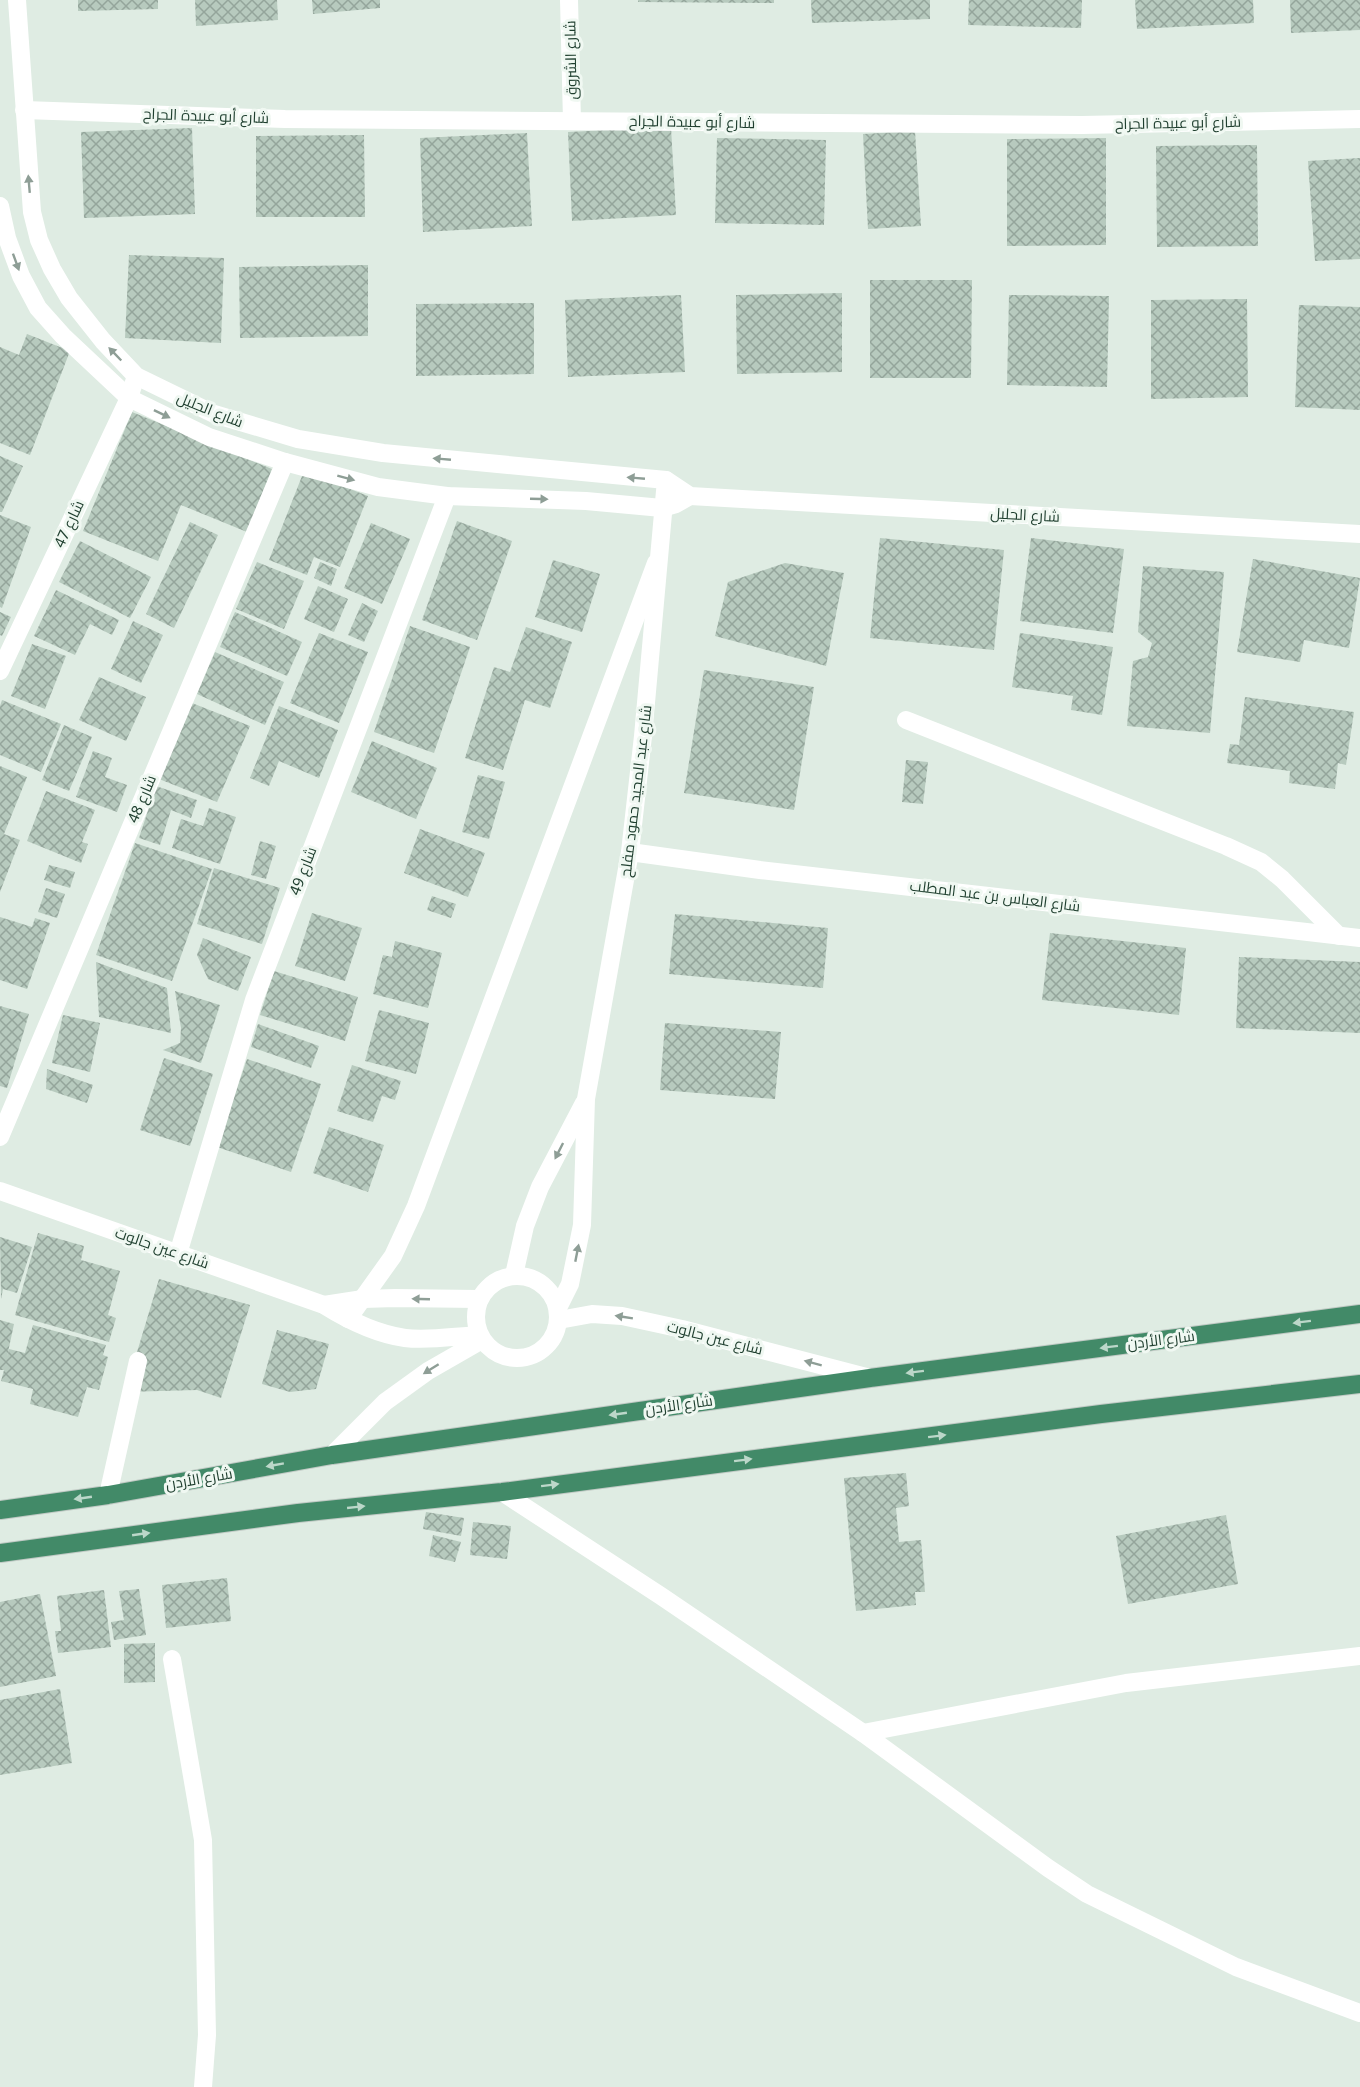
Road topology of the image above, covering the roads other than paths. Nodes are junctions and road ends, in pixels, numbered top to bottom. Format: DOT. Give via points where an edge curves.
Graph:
graph roads {
  1 [pos="18,0"];
  2 [pos="569,0"];
  3 [pos="24,110"];
  4 [pos="1360,119"];
  5 [pos="572,121"];
  6 [pos="0,206"];
  7 [pos="136,376"];
  8 [pos="129,398"];
  9 [pos="285,462"];
  10 [pos="666,480"];
  11 [pos="447,496"];
  12 [pos="690,496"];
  13 [pos="662,508"];
  14 [pos="1360,534"];
  15 [pos="660,553"];
  16 [pos="0,671"];
  17 [pos="906,720"];
  18 [pos="630,852"];
  19 [pos="1339,936"];
  20 [pos="1360,938"];
  21 [pos="586,1099"];
  22 [pos="0,1137"];
  23 [pos="0,1191"];
  24 [pos="178,1254"];
  25 [pos="514,1275"];
  26 [pos="363,1299"];
  27 [pos="479,1299"];
  28 [pos="324,1305"];
  29 [pos="559,1314"];
  30 [pos="1360,1314"];
  31 [pos="348,1319"];
  32 [pos="481,1337"];
  33 [pos="138,1361"];
  34 [pos="870,1378"];
  35 [pos="1360,1384"];
  36 [pos="332,1455"];
  37 [pos="502,1491"];
  38 [pos="108,1494"];
  39 [pos="0,1510"];
  40 [pos="0,1553"];
  41 [pos="1360,1656"];
  42 [pos="172,1659"];
  43 [pos="862,1733"];
  44 [pos="1360,2013"];
  45 [pos="203,2087"];
  1 -- 3 [label="street, شارع الجليل"];
  2 -- 5 [label="street, شارع الشروق"];
  3 -- 5 [label="street, شارع أبو عبيدة الجراح" via="285,119"];
  7 -- 3 [label="street, شارع الجليل, one-way" via="69,298 39,240 32,212"];
  4 -- 5 [label="street, شارع أبو عبيدة الجراح" via="1082,125"];
  6 -- 8 [label="street, شارع الجليل, one-way" via="21,276 38,308"];
  7 -- 8 [label="street, شارع 47"];
  10 -- 7 [label="street, شارع الجليل, one-way" via="383,453 298,439 214,414"];
  8 -- 9 [label="street, شارع الجليل, one-way" via="209,437"];
  8 -- 16 [label="street, شارع 47"];
  9 -- 11 [label="street, شارع الجليل, one-way" via="378,487"];
  9 -- 22 [label="street, شارع 48"];
  10 -- 12 [label="street, شارع الجليل"];
  10 -- 13 [label="street, شارع عبد المجيد حمود مفلح"];
  11 -- 13 [label="street, شارع الجليل, one-way"];
  11 -- 24 [label="street, شارع 49" via="254,1000"];
  12 -- 13 [label="street, شارع الجليل"];
  12 -- 14 [label="street, شارع الجليل"];
  13 -- 15 [label="street, شارع عبد المجيد حمود مفلح"];
  15 -- 18 [label="street, شارع عبد المجيد حمود مفلح"];
  15 -- 26 [label="street" via="417,1206 393,1256"];
  17 -- 19 [label="street" via="1261,862"];
  18 -- 19 [label="street, شارع العباس بن عبد المطلب"];
  18 -- 21 [label="street, شارع عبد المجيد حمود مفلح"];
  19 -- 20 [label="street, شارع العباس بن عبد المطلب"];
  21 -- 25 [label="street, شارع عبد المجيد حمود مفلح, one-way" via="540,1187 525,1226"];
  29 -- 21 [label="street, شارع عبد المجيد حمود مفلح, one-way" via="570,1284 582,1225"];
  23 -- 24 [label="street, شارع عين جالوت"];
  24 -- 28 [label="street, شارع عين جالوت"];
  25 -- 27 [label="street" via="500,1279"];
  25 -- 29 [label="street" via="529,1276 543,1283 553,1294"];
  27 -- 26 [label="street, شارع عين جالوت, one-way"];
  26 -- 28 [label="street, شارع عين جالوت"];
  26 -- 31 [label="street"];
  27 -- 32 [label="street" via="476,1323"];
  28 -- 31 [label="street, شارع عين جالوت"];
  29 -- 32 [label="street" via="555,1334 535,1355 505,1357 492,1351"];
  34 -- 29 [label="street, شارع عين جالوت, one-way" via="622,1316"];
  30 -- 34 [label="highway, شارع الأردن, one-way"];
  31 -- 32 [label="street, شارع عين جالوت" via="404,1338"];
  32 -- 36 [label="street, one-way" via="385,1402"];
  33 -- 38 [label="street"];
  34 -- 36 [label="highway, شارع الأردن, one-way"];
  37 -- 35 [label="highway, one-way"];
  36 -- 38 [label="highway, شارع الأردن, one-way"];
  40 -- 37 [label="highway, one-way" via="298,1513"];
  37 -- 43 [label="street"];
  38 -- 39 [label="highway, شارع الأردن, one-way"];
  41 -- 43 [label="street" via="1126,1683"];
  42 -- 45 [label="street" via="203,1840 207,2035"];
  43 -- 44 [label="street" via="1087,1894 1236,1967"];
}
